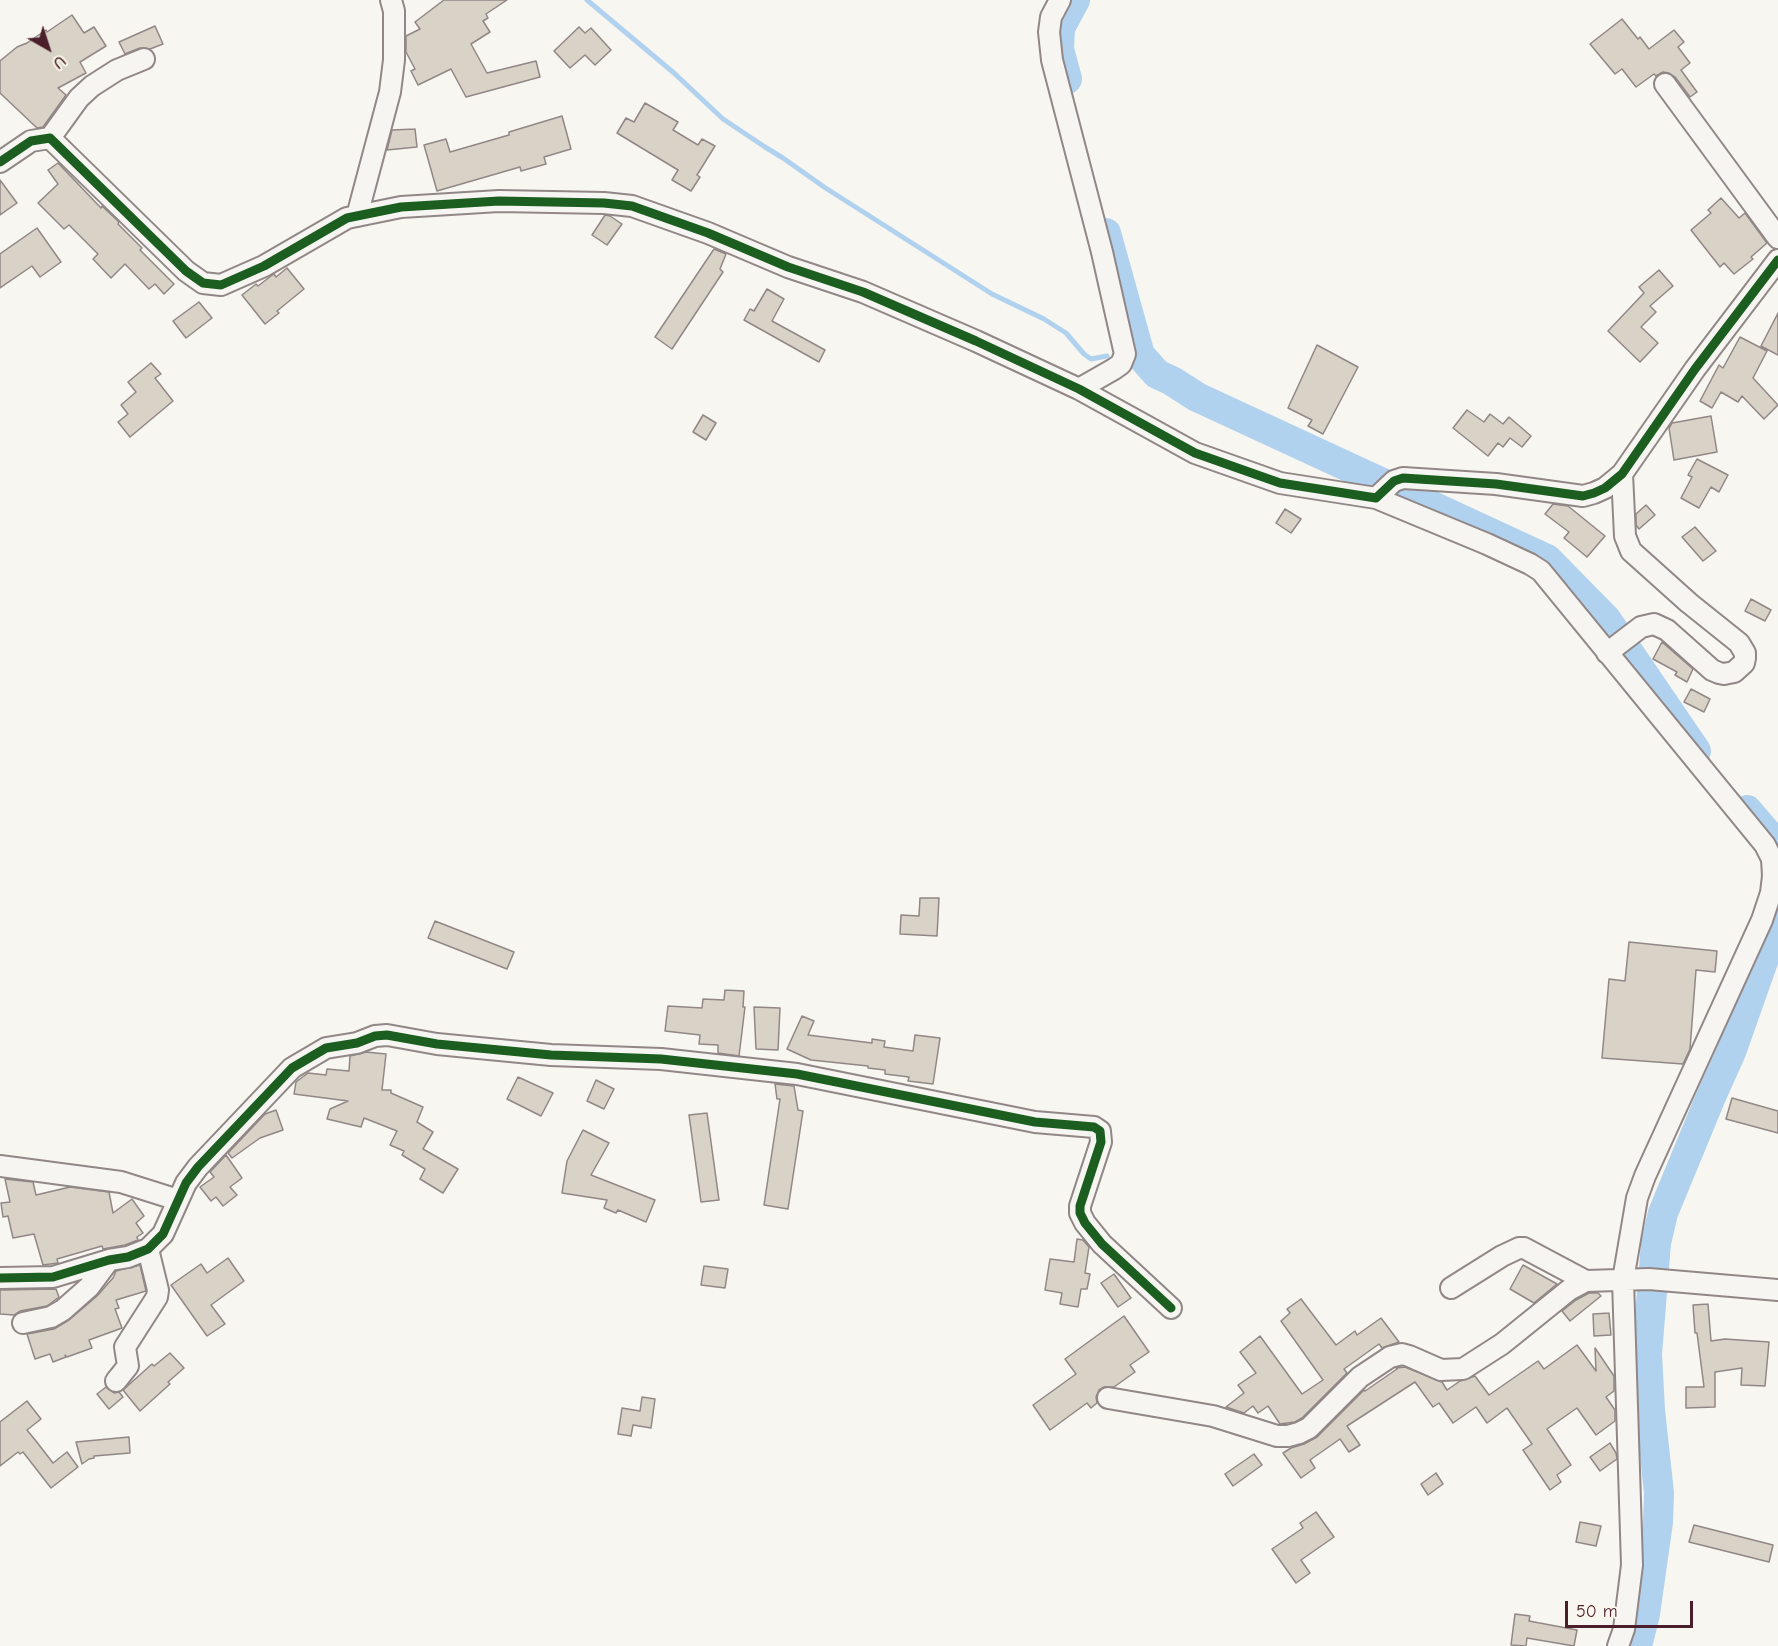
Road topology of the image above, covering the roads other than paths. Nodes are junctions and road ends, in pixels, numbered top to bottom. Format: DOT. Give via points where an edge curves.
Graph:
graph roads {
  1 [pos="391,0"];
  2 [pos="1060,0"];
  3 [pos="144,59"];
  4 [pos="1665,84"];
  5 [pos="50,138"];
  6 [pos="0,162"];
  7 [pos="357,216"];
  8 [pos="1778,238"];
  9 [pos="1778,260"];
  10 [pos="1079,389"];
  11 [pos="1622,474"];
  12 [pos="1385,490"];
  13 [pos="1616,645"];
  14 [pos="0,1166"];
  15 [pos="178,1200"];
  16 [pos="148,1249"];
  17 [pos="109,1260"];
  18 [pos="0,1278"];
  19 [pos="1623,1280"];
  20 [pos="1586,1281"];
  21 [pos="1451,1288"];
  22 [pos="1778,1290"];
  23 [pos="1171,1308"];
  24 [pos="23,1323"];
  25 [pos="116,1381"];
  26 [pos="1108,1398"];
  27 [pos="1618,1646"];
  1 -- 7 [label="street" via="394,60 390,92"];
  2 -- 10 [label="street" via="1049,32 1052,60 1125,354 1114,369"];
  3 -- 5 [label="street" via="92,86"];
  4 -- 8 [label="street"];
  5 -- 6 [label="street" via="31,141"];
  5 -- 7 [label="street" via="203,283 228,283"];
  7 -- 10 [label="street" via="401,207 499,201 632,206 863,292"];
  9 -- 11 [label="street"];
  10 -- 12 [label="street" via="1195,453 1280,483"];
  11 -- 12 [label="street" via="1605,488 1583,495 1403,478"];
  11 -- 13 [label="street" via="1625,536 1631,551 1734,639 1745,658 1738,670 1724,674 1712,670 1659,625 1648,624"];
  12 -- 13 [label="street" via="1535,567"];
  13 -- 19 [label="street" via="1765,845 1772,859 1773,876 1762,920 1645,1176 1637,1198"];
  14 -- 15 [label="street" via="121,1182"];
  15 -- 16 [label="street" via="163,1234"];
  15 -- 23 [label="street" via="198,1167 292,1068 326,1048 387,1035 551,1055 723,1065 797,1074 1035,1122 1094,1126 1100,1131 1101,1142 1080,1213 1102,1244"];
  16 -- 17 [label="street"];
  16 -- 25 [label="street" via="157,1297 125,1347 128,1366"];
  17 -- 18 [label="street" via="53,1276"];
  17 -- 24 [label="street" via="89,1287 63,1310"];
  19 -- 20 [label="street"];
  19 -- 22 [label="street"];
  19 -- 27 [label="street" via="1632,1566"];
  20 -- 21 [label="street" via="1519,1248"];
  20 -- 26 [label="street" via="1463,1369 1441,1370 1402,1354 1390,1357 1360,1377 1309,1428 1288,1436 1214,1416"];
}
